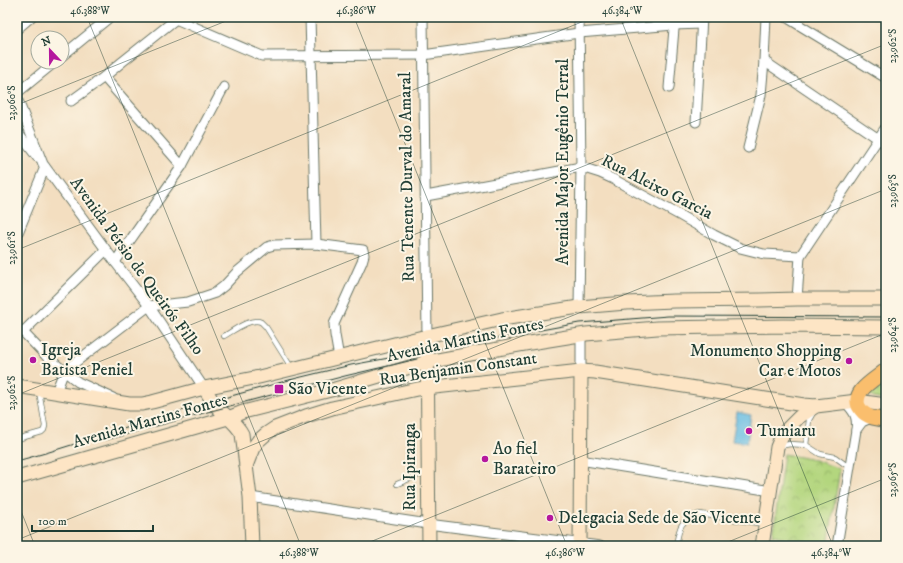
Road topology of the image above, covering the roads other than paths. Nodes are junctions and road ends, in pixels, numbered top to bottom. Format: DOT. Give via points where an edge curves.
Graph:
graph roads {
  1 [pos="31,17"];
  2 [pos="110,17"];
  3 [pos="310,17"];
  4 [pos="423,17"];
  5 [pos="579,17"];
  6 [pos="766,17"];
  7 [pos="174,18"];
  8 [pos="792,19"];
  9 [pos="701,20"];
  10 [pos="674,21"];
  11 [pos="17,29"];
  12 [pos="578,34"];
  13 [pos="70,50"];
  14 [pos="423,55"];
  15 [pos="310,56"];
  16 [pos="764,61"];
  17 [pos="45,70"];
  18 [pos="104,77"];
  19 [pos="886,78"];
  20 [pos="224,87"];
  21 [pos="669,88"];
  22 [pos="17,93"];
  23 [pos="17,98"];
  24 [pos="71,101"];
  25 [pos="20,117"];
  26 [pos="696,122"];
  27 [pos="886,126"];
  28 [pos="17,132"];
  29 [pos="878,138"];
  30 [pos="886,144"];
  31 [pos="748,148"];
  32 [pos="44,165"];
  33 [pos="182,166"];
  34 [pos="581,167"];
  35 [pos="426,196"];
  36 [pos="17,235"];
  37 [pos="316,244"];
  38 [pos="106,250"];
  39 [pos="800,256"];
  40 [pos="115,262"];
  41 [pos="797,299"];
  42 [pos="886,299"];
  43 [pos="760,300"];
  44 [pos="149,306"];
  45 [pos="580,307"];
  46 [pos="886,307"];
  47 [pos="886,327"];
  48 [pos="20,330"];
  49 [pos="581,335"];
  50 [pos="224,336"];
  51 [pos="427,336"];
  52 [pos="339,358"];
  53 [pos="427,362"];
  54 [pos="292,369"];
  55 [pos="886,370"];
  56 [pos="64,371"];
  57 [pos="581,371"];
  58 [pos="17,386"];
  59 [pos="204,388"];
  60 [pos="427,388"];
  61 [pos="38,389"];
  62 [pos="56,392"];
  63 [pos="851,401"];
  64 [pos="124,403"];
  65 [pos="886,405"];
  66 [pos="816,406"];
  67 [pos="228,418"];
  68 [pos="871,418"];
  69 [pos="886,420"];
  70 [pos="856,430"];
  71 [pos="17,439"];
  72 [pos="806,445"];
  73 [pos="777,447"];
  74 [pos="580,460"];
  75 [pos="246,466"];
  76 [pos="850,468"];
  77 [pos="428,473"];
  78 [pos="17,478"];
  79 [pos="397,484"];
  80 [pos="770,491"];
  81 [pos="250,497"];
  82 [pos="428,524"];
  83 [pos="766,524"];
  84 [pos="521,536"];
  85 [pos="580,544"];
  86 [pos="252,546"];
  87 [pos="429,546"];
  88 [pos="520,546"];
  89 [pos="600,546"];
  90 [pos="676,546"];
  91 [pos="762,546"];
  92 [pos="837,546"];
  1 -- 11 [label="street"];
  2 -- 13 [label="street"];
  3 -- 15 [label="street"];
  4 -- 14 [label="street, Rua Tenente Durval do Amaral"];
  5 -- 12 [label="street, Avenida Major Eugênio Terral"];
  6 -- 16 [label="street"];
  7 -- 15 [label="street" via="262,56"];
  7 -- 18 [label="street"];
  8 -- 19 [label="street"];
  9 -- 10 [label="street"];
  9 -- 26 [label="street"];
  10 -- 12 [label="street"];
  10 -- 21 [label="street"];
  12 -- 14 [label="street"];
  12 -- 34 [label="street, Avenida Major Eugênio Terral"];
  14 -- 15 [label="street"];
  14 -- 35 [label="street, Rua Tenente Durval do Amaral"];
  15 -- 37 [label="street"];
  16 -- 29 [label="street"];
  16 -- 31 [label="street" via="761,95"];
  17 -- 22 [label="street"];
  18 -- 24 [label="street"];
  18 -- 33 [label="street"];
  20 -- 33 [label="street"];
  23 -- 25 [label="street, Avenida Pérsio de Queirós Filho"];
  25 -- 32 [label="street, Avenida Pérsio de Queirós Filho"];
  27 -- 29 [label="street"];
  28 -- 32 [label="street, Avenida Pérsio de Queirós Filho"];
  29 -- 30 [label="street"];
  29 -- 39 [label="street"];
  32 -- 36 [label="street"];
  32 -- 38 [label="street, Avenida Pérsio de Queirós Filho"];
  33 -- 40 [label="street"];
  34 -- 35 [label="street, Rua Aleixo Garcia"];
  34 -- 39 [label="street, Rua Aleixo Garcia" via="613,179 740,248 764,254"];
  34 -- 45 [label="street, Avenida Major Eugênio Terral"];
  35 -- 51 [label="street, Rua Tenente Durval do Amaral"];
  37 -- 44 [label="street" via="274,245 255,257 215,293 188,302"];
  37 -- 52 [label="street" via="363,250 362,262 334,324"];
  38 -- 40 [label="street, Avenida Pérsio de Queirós Filho"];
  38 -- 48 [label="street"];
  39 -- 41 [label="street"];
  40 -- 44 [label="street, Avenida Pérsio de Queirós Filho"];
  41 -- 42 [label="main road, Avenida Martins Fontes"];
  41 -- 43 [label="main road, Avenida Martins Fontes"];
  43 -- 45 [label="main road, Avenida Martins Fontes" via="650,301"];
  43 -- 46 [label="main road, Avenida Martins Fontes" via="806,306"];
  44 -- 56 [label="street"];
  44 -- 59 [label="street, Avenida Pérsio de Queirós Filho"];
  45 -- 51 [label="main road, Avenida Martins Fontes" via="503,319"];
  47 -- 49 [label="main road, Avenida Martins Fontes" via="657,328"];
  48 -- 56 [label="street"];
  49 -- 53 [label="main road, Avenida Martins Fontes"];
  49 -- 57 [label="street"];
  50 -- 54 [label="lane" via="250,322 262,322"];
  51 -- 52 [label="main road, Avenida Martins Fontes"];
  51 -- 53 [label="main road"];
  52 -- 54 [label="main road, Avenida Martins Fontes"];
  53 -- 60 [label="main road"];
  53 -- 67 [label="main road, Avenida Martins Fontes"];
  54 -- 59 [label="main road, Avenida Martins Fontes"];
  55 -- 63 [label="main road"];
  56 -- 62 [label="street"];
  56 -- 64 [label="street" via="78,382"];
  57 -- 60 [label="main road, Rua Benjamin Constant"];
  57 -- 66 [label="main road, Rua Benjamin Constant"];
  57 -- 74 [label="main road"];
  58 -- 61 [label="main road, Avenida Martins Fontes"];
  59 -- 64 [label="main road, Avenida Martins Fontes" via="142,404"];
  59 -- 67 [label="main road"];
  60 -- 75 [label="main road, Rua Benjamin Constant" via="332,408 275,428 258,441"];
  60 -- 77 [label="main road, Rua Ipiranga"];
  61 -- 62 [label="main road, Avenida Martins Fontes"];
  61 -- 71 [label="lane" via="44,430"];
  62 -- 64 [label="main road, Avenida Martins Fontes"];
  63 -- 65 [label="main road"];
  63 -- 66 [label="main road"];
  63 -- 68 [label="main road"];
  63 -- 70 [label="street" via="857,422"];
  66 -- 72 [label="lane" via="809,420"];
  66 -- 73 [label="main road" via="788,428"];
  67 -- 75 [label="main road" via="239,427 242,434"];
  67 -- 78 [label="main road, Avenida Martins Fontes"];
  68 -- 69 [label="main road"];
  68 -- 70 [label="street" via="862,422"];
  70 -- 76 [label="street"];
  72 -- 73 [label="lane" via="790,444"];
  72 -- 76 [label="lane" via="820,454 835,456"];
  73 -- 80 [label="main road"];
  74 -- 80 [label="street"];
  74 -- 85 [label="main road"];
  75 -- 81 [label="main road"];
  76 -- 92 [label="street"];
  77 -- 79 [label="lane"];
  77 -- 82 [label="main road, Rua Ipiranga"];
  80 -- 83 [label="main road"];
  81 -- 82 [label="street"];
  81 -- 86 [label="main road"];
  82 -- 84 [label="street"];
  82 -- 87 [label="main road, Rua Ipiranga"];
  83 -- 90 [label="lane" via="700,514 683,522 679,528"];
  83 -- 91 [label="main road"];
  84 -- 85 [label="street"];
  84 -- 88 [label="lane"];
  85 -- 89 [label="street"];
}
